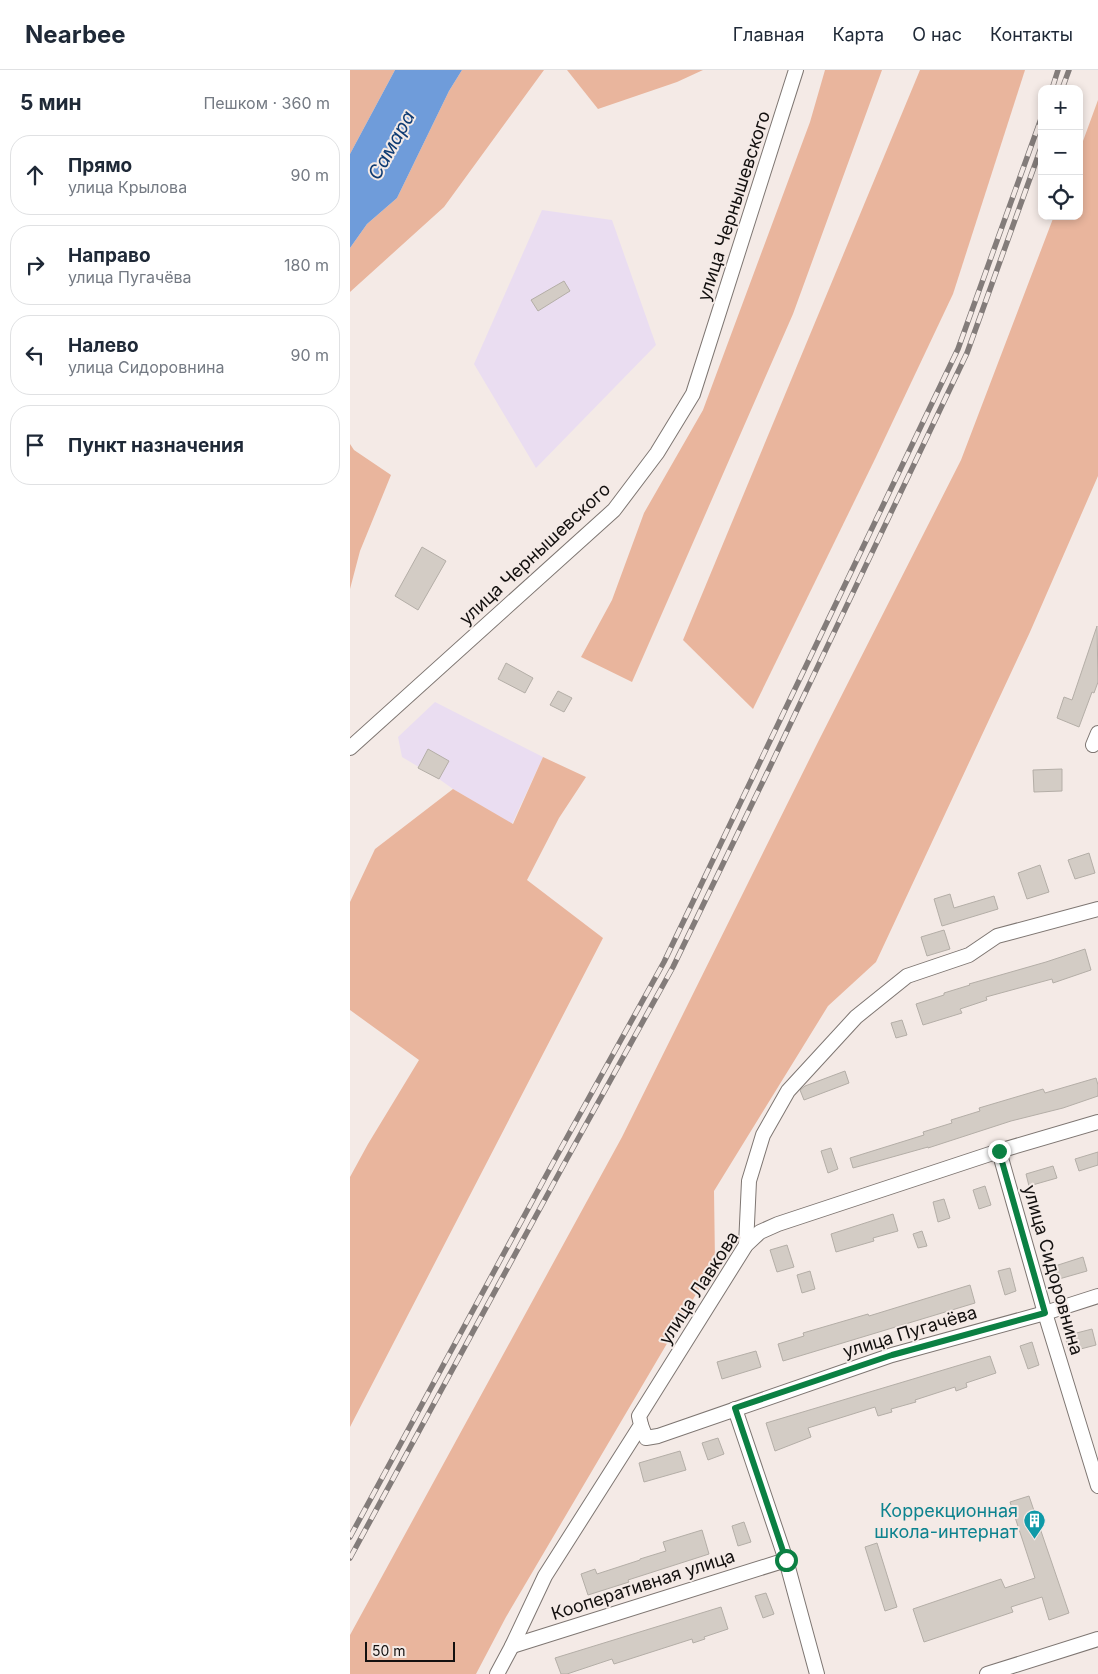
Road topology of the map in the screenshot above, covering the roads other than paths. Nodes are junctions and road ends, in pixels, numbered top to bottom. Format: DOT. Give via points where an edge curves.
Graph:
graph roads {
  1 [pos="796,70"];
  2 [pos="350,748"];
  3 [pos="1098,909"];
  4 [pos="1098,1122"];
  5 [pos="999,1151"];
  6 [pos="746,1245"];
  7 [pos="1098,1296"];
  8 [pos="1045,1313"];
  9 [pos="735,1408"];
  10 [pos="641,1425"];
  11 [pos="1096,1467"];
  12 [pos="1098,1486"];
  13 [pos="786,1560"];
  14 [pos="1098,1638"];
  15 [pos="512,1646"];
  16 [pos="496,1674"];
  17 [pos="817,1674"];
  18 [pos="987,1674"];
  1 -- 2 [label="street, улица Чернышевского" via="693,394 657,453 614,510"];
  3 -- 6 [label="street" via="997,936 969,955 907,976 856,1017 788,1091 763,1135 749,1181"];
  4 -- 5 [label="street, улица Лавкова"];
  5 -- 6 [label="street, улица Лавкова" via="778,1224 760,1232"];
  5 -- 8 [label="street, улица Сидоровнина"];
  6 -- 10 [label="street, улица Лавкова" via="639,1416"];
  7 -- 8 [label="street, улица Пугачёва"];
  8 -- 9 [label="street, улица Пугачёва" via="892,1355"];
  8 -- 11 [label="street, улица Сидоровнина"];
  9 -- 10 [label="street, улица Пугачёва" via="658,1436 646,1438"];
  9 -- 13 [label="street"];
  10 -- 15 [label="street, улица Лавкова" via="545,1576"];
  11 -- 12 [label="street, улица Сидоровнина"];
  13 -- 15 [label="street, Кооперативная улица"];
  13 -- 17 [label="street"];
  14 -- 18 [label="street"];
  15 -- 16 [label="street, улица Лавкова"];
}
